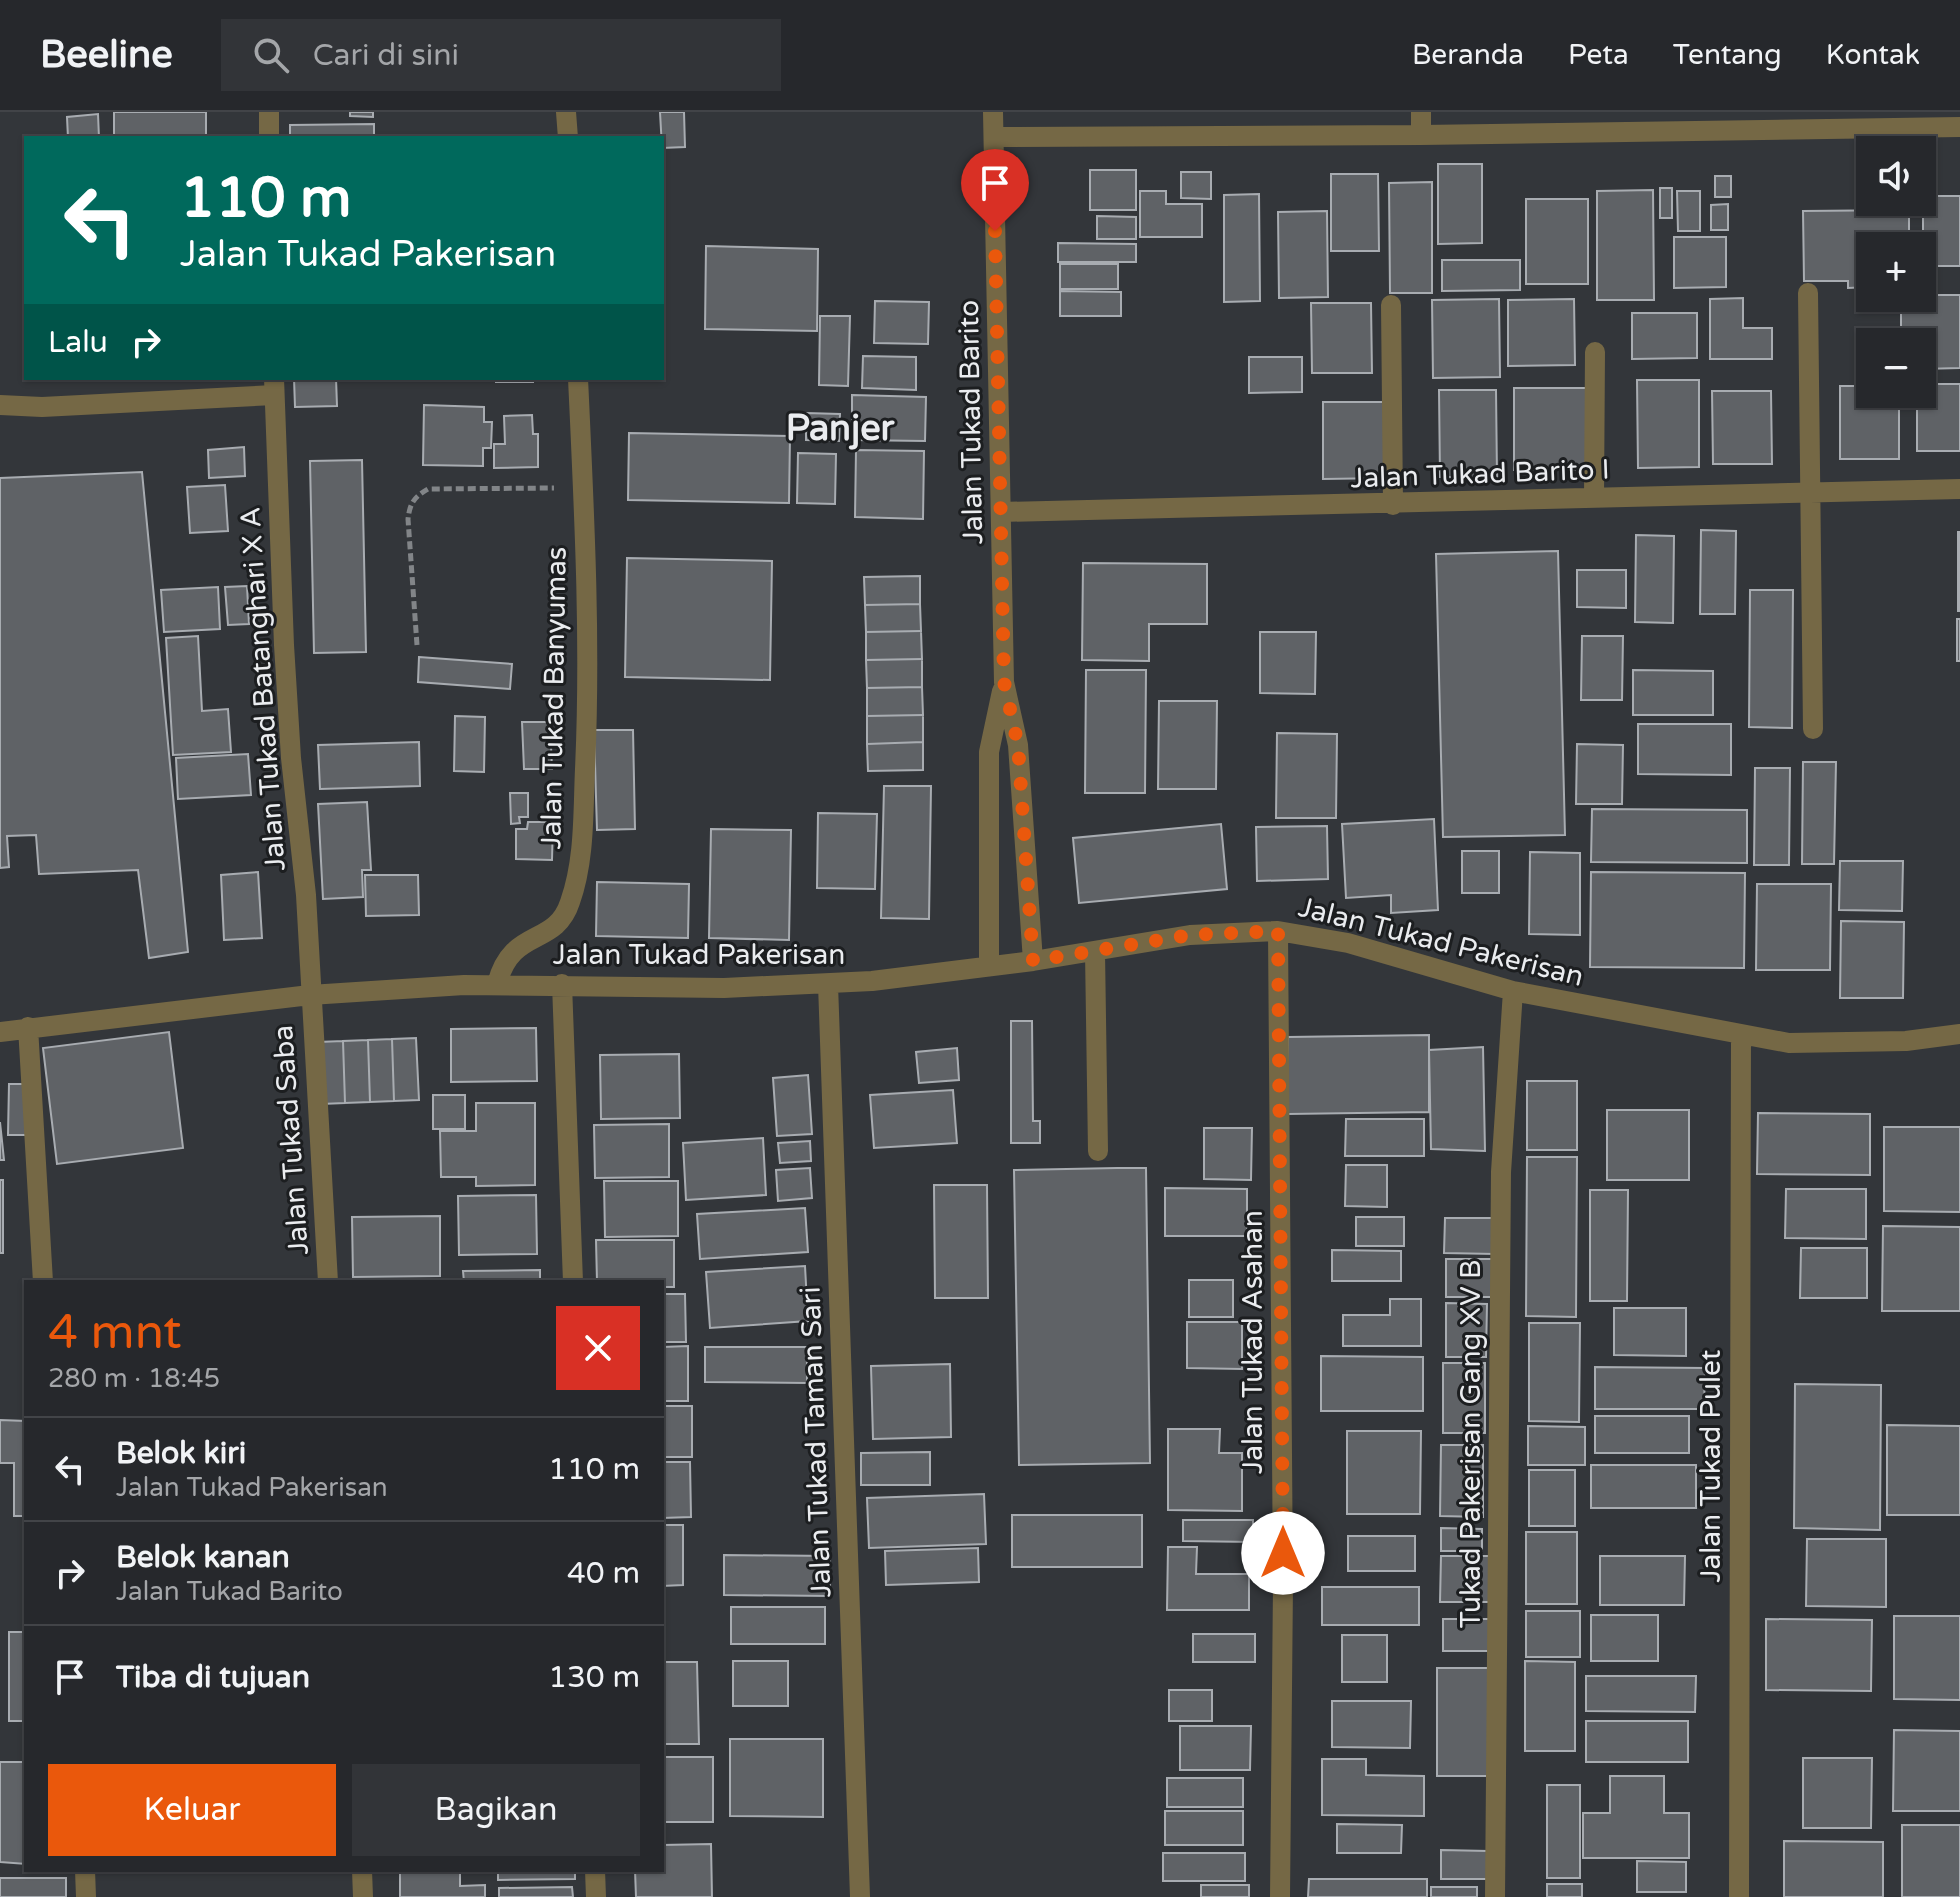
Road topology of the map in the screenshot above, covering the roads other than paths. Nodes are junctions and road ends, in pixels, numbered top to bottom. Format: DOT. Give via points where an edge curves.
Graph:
graph roads {
  1 [pos="269,112"];
  2 [pos="566,112"];
  3 [pos="993,112"];
  4 [pos="1421,112"];
  5 [pos="1862,120"];
  6 [pos="1960,127"];
  7 [pos="1421,135"];
  8 [pos="269,136"];
  9 [pos="568,136"];
  10 [pos="994,137"];
  11 [pos="1808,293"];
  12 [pos="1391,305"];
  13 [pos="1595,352"];
  14 [pos="578,380"];
  15 [pos="274,386"];
  16 [pos="0,405"];
  17 [pos="1960,489"];
  18 [pos="1811,494"];
  19 [pos="1594,498"];
  20 [pos="1393,505"];
  21 [pos="1001,512"];
  22 [pos="1004,682"];
  23 [pos="1813,729"];
  24 [pos="1278,931"];
  25 [pos="1095,952"];
  26 [pos="1033,961"];
  27 [pos="989,966"];
  28 [pos="497,984"];
  29 [pos="562,984"];
  30 [pos="828,984"];
  31 [pos="1513,991"];
  32 [pos="310,995"];
  33 [pos="28,1027"];
  34 [pos="0,1032"];
  35 [pos="1960,1034"];
  36 [pos="1741,1035"];
  37 [pos="1098,1151"];
  38 [pos="43,1280"];
  39 [pos="328,1280"];
  40 [pos="573,1280"];
  41 [pos="85,1872"];
  42 [pos="362,1872"];
  43 [pos="595,1872"];
  44 [pos="86,1897"];
  45 [pos="363,1897"];
  46 [pos="596,1897"];
  47 [pos="860,1897"];
  48 [pos="1280,1897"];
  49 [pos="1495,1897"];
  50 [pos="1739,1897"];
  1 -- 8 [label="street"];
  2 -- 9 [label="street"];
  3 -- 10 [label="street, Jalan Tukad Barito"];
  4 -- 7 [label="street"];
  5 -- 6 [label="street"];
  5 -- 7 [label="street"];
  7 -- 10 [label="street"];
  10 -- 21 [label="street, Jalan Tukad Barito"];
  11 -- 18 [label="street"];
  12 -- 20 [label="street"];
  13 -- 19 [label="street"];
  14 -- 28 [label="street, Jalan Tukad Banyumas" via="587,729 580,861 570,904 557,927 518,946 503,962"];
  15 -- 16 [label="street" via="42,407"];
  15 -- 32 [label="street, Jalan Tukad Batanghari X A" via="284,659"];
  17 -- 18 [label="street, Jalan Tukad Barito I"];
  18 -- 19 [label="street, Jalan Tukad Barito I"];
  18 -- 23 [label="street"];
  19 -- 20 [label="street, Jalan Tukad Barito I"];
  20 -- 21 [label="street, Jalan Tukad Barito I"];
  21 -- 22 [label="street, Jalan Tukad Barito"];
  22 -- 26 [label="street, Jalan Tukad Barito" via="1018,745"];
  22 -- 27 [label="street, Jalan Tukad Barito" via="989,752"];
  24 -- 25 [label="street, Jalan Tukad Pakerisan" via="1190,935"];
  24 -- 31 [label="street, Jalan Tukad Pakerisan" via="1348,943"];
  24 -- 48 [label="street, Jalan Tukad Asahan"];
  25 -- 26 [label="street, Jalan Tukad Pakerisan"];
  25 -- 37 [label="street"];
  26 -- 27 [label="street, Jalan Tukad Pakerisan"];
  27 -- 30 [label="street, Jalan Tukad Pakerisan"];
  28 -- 29 [label="street, Jalan Tukad Pakerisan"];
  28 -- 32 [label="street, Jalan Tukad Pakerisan"];
  29 -- 30 [label="street, Jalan Tukad Pakerisan"];
  29 -- 40 [label="street"];
  30 -- 47 [label="street, Jalan Tukad Taman Sari"];
  31 -- 36 [label="street, Jalan Tukad Pakerisan"];
  31 -- 49 [label="street, Tukad Pakerisan Gang XV B" via="1501,1172"];
  32 -- 33 [label="street, Jalan Tukad Pakerisan"];
  32 -- 39 [label="street, Jalan Tukad Saba"];
  33 -- 34 [label="street, Jalan Tukad Pakerisan"];
  33 -- 38 [label="street"];
  35 -- 36 [label="street, Jalan Tukad Pakerisan" via="1844,1044"];
  36 -- 50 [label="street, Jalan Tukad Pulet"];
  41 -- 44 [label="street"];
  42 -- 45 [label="street"];
  43 -- 46 [label="street"];
}
